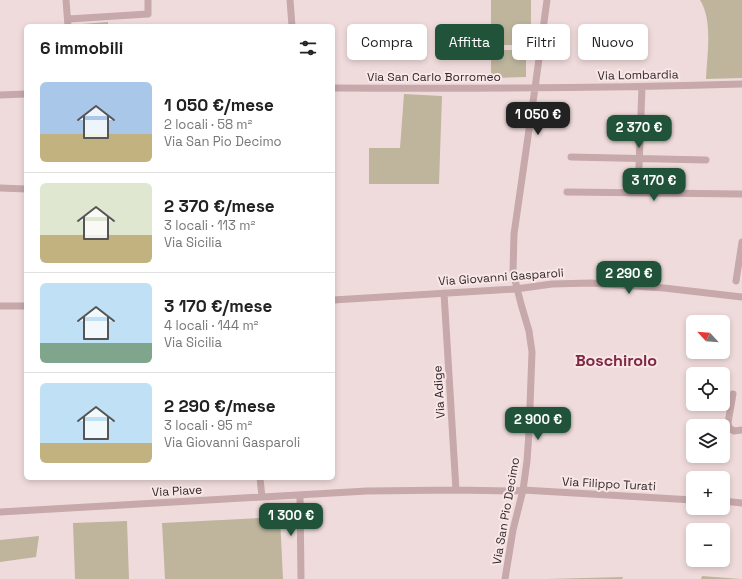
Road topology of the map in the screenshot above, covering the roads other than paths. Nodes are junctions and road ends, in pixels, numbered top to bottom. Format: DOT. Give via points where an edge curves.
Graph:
graph roads {
  1 [pos="66,0"];
  2 [pos="148,0"];
  3 [pos="290,0"];
  4 [pos="547,0"];
  5 [pos="68,22"];
  6 [pos="292,24"];
  7 [pos="742,84"];
  8 [pos="642,87"];
  9 [pos="335,88"];
  10 [pos="535,88"];
  11 [pos="24,94"];
  12 [pos="0,95"];
  13 [pos="571,157"];
  14 [pos="639,158"];
  15 [pos="706,160"];
  16 [pos="0,188"];
  17 [pos="24,190"];
  18 [pos="567,192"];
  19 [pos="638,192"];
  20 [pos="742,194"];
  21 [pos="742,242"];
  22 [pos="736,281"];
  23 [pos="516,288"];
  24 [pos="444,293"];
  25 [pos="742,297"];
  26 [pos="335,300"];
  27 [pos="0,306"];
  28 [pos="24,306"];
  29 [pos="732,394"];
  30 [pos="742,430"];
  31 [pos="260,480"];
  32 [pos="456,490"];
  33 [pos="523,490"];
  34 [pos="300,494"];
  35 [pos="262,496"];
  36 [pos="686,500"];
  37 [pos="730,502"];
  38 [pos="742,503"];
  39 [pos="0,512"];
  40 [pos="301,579"];
  41 [pos="505,579"];
  1 -- 5 [label="street"];
  2 -- 5 [label="street" via="148,14"];
  3 -- 6 [label="street"];
  4 -- 10 [label="street"];
  7 -- 8 [label="street, Via Lombardia"];
  8 -- 10 [label="street, Via Lombardia"];
  8 -- 14 [label="street"];
  9 -- 10 [label="street, Via San Carlo Borromeo"];
  10 -- 23 [label="street, Via San Pio Decimo" via="514,234 513,272"];
  11 -- 12 [label="street"];
  13 -- 14 [label="street"];
  14 -- 15 [label="street"];
  14 -- 19 [label="street"];
  16 -- 17 [label="street"];
  18 -- 19 [label="street"];
  19 -- 20 [label="street"];
  21 -- 22 [label="street"];
  23 -- 24 [label="street, Via Giovanni Gasparoli"];
  23 -- 25 [label="street, Via Giovanni Gasparoli" via="591,283"];
  23 -- 33 [label="street, Via San Pio Decimo" via="529,331 532,352 530,432"];
  24 -- 26 [label="street, Via Giovanni Gasparoli"];
  24 -- 32 [label="street, Via Adige"];
  27 -- 28 [label="street"];
  29 -- 30 [label="street" via="729,428 734,431"];
  31 -- 35 [label="street"];
  32 -- 33 [label="street, Via Piave"];
  32 -- 34 [label="street, Via Piave"];
  33 -- 36 [label="street, Via Filippo Turati"];
  33 -- 41 [label="street, Via San Pio Decimo"];
  34 -- 35 [label="street, Via Piave"];
  34 -- 40 [label="street"];
  35 -- 39 [label="street, Via Piave"];
  37 -- 38 [label="street"];
}
